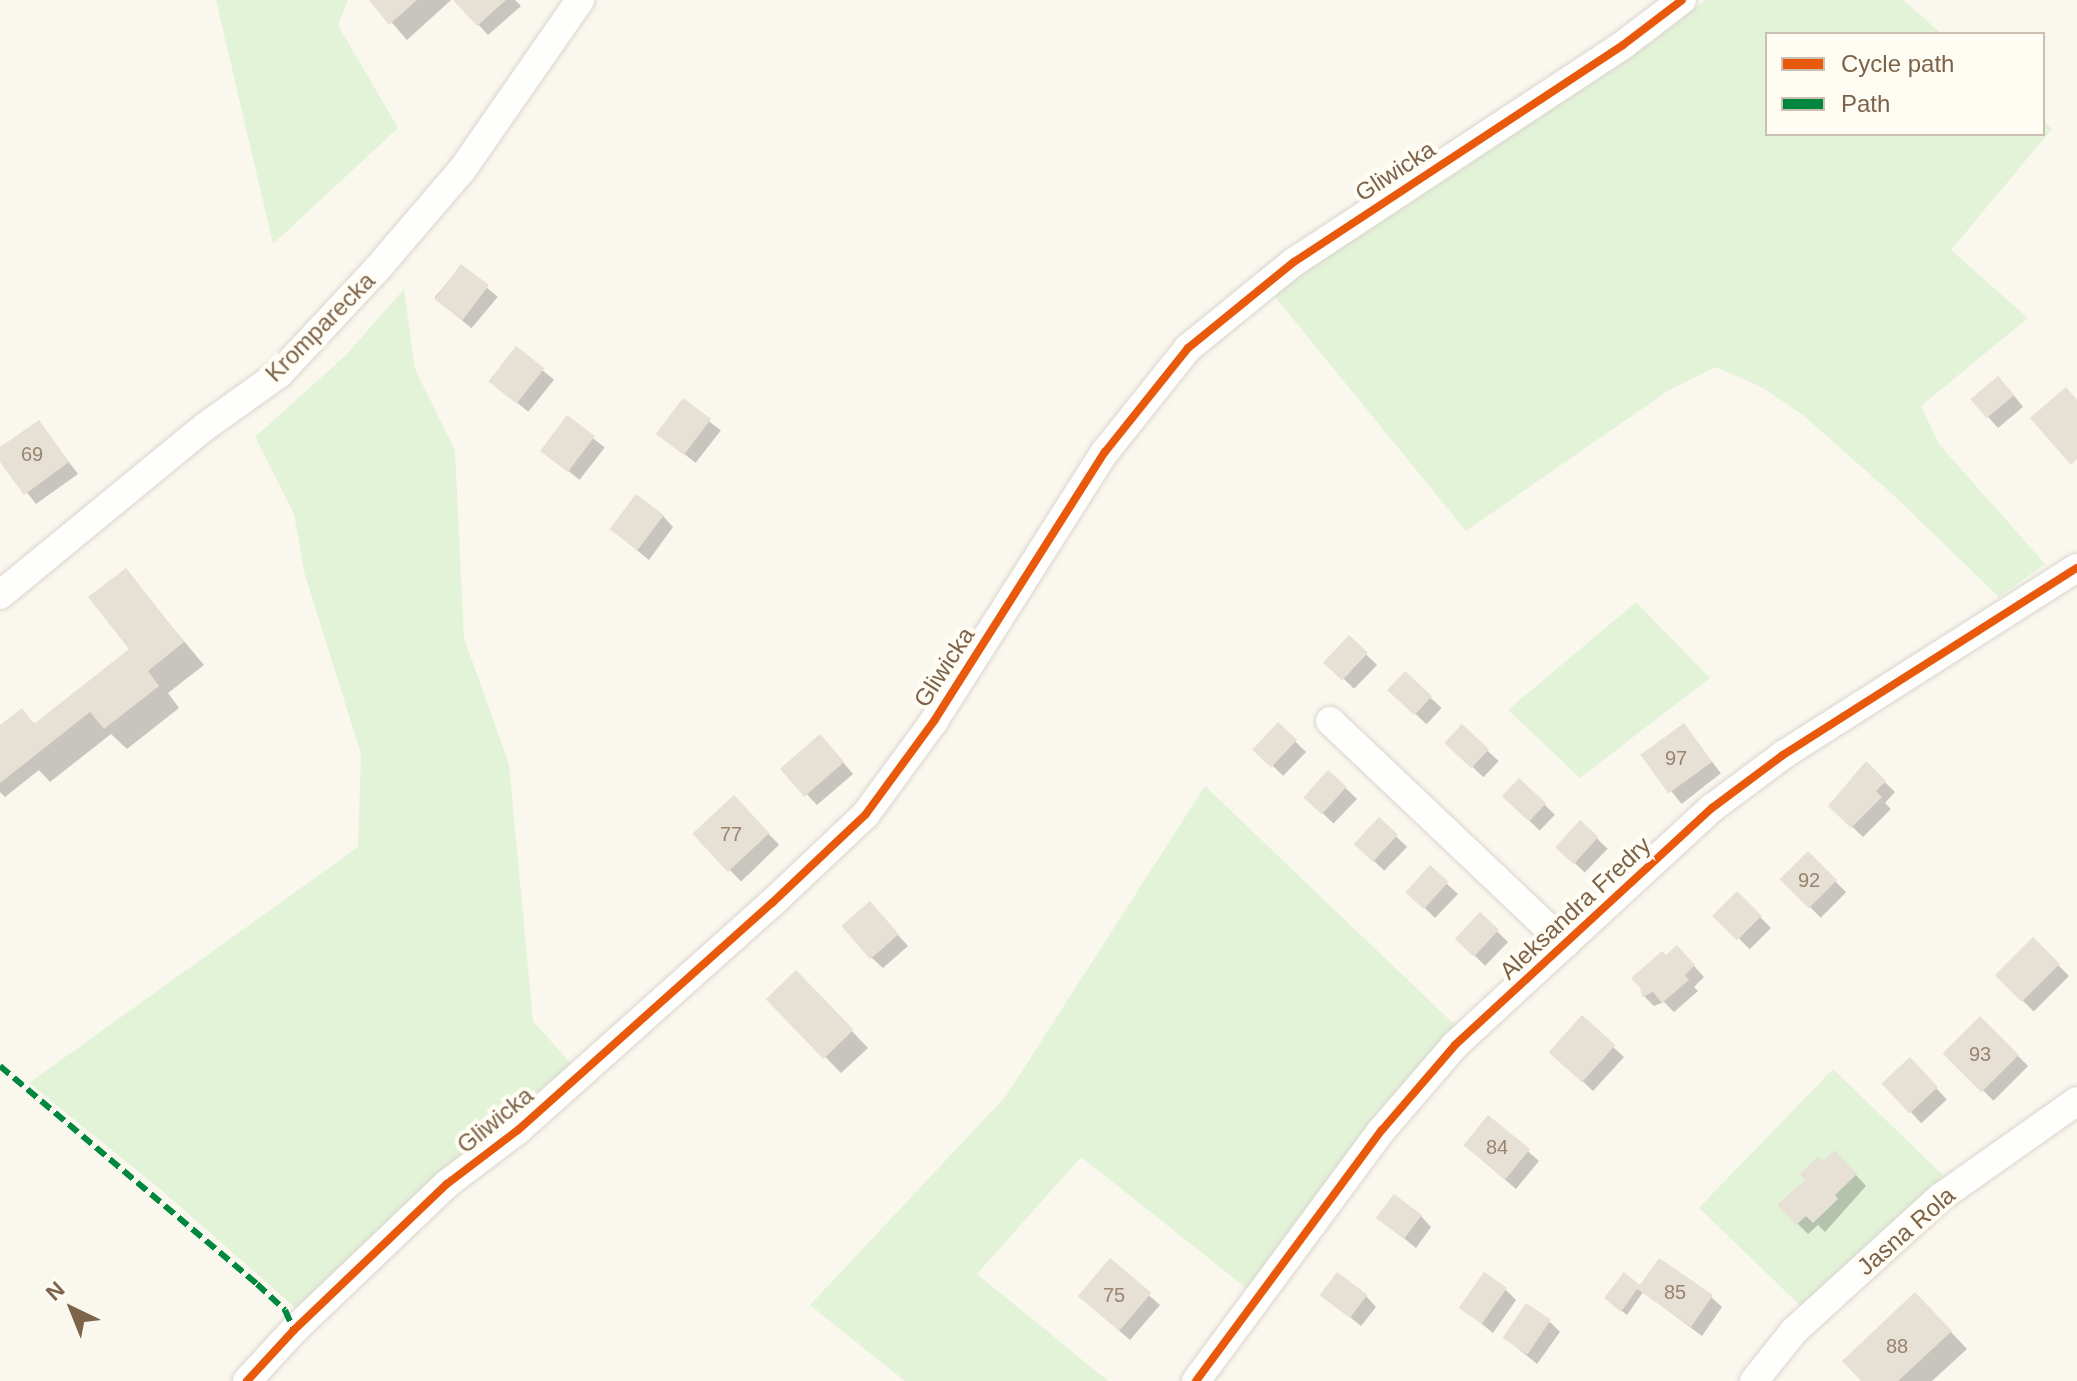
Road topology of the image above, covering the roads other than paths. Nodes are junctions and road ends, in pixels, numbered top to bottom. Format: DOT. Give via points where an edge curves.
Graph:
graph roads {
  1 [pos="580,0"];
  2 [pos="1682,0"];
  3 [pos="2077,568"];
  4 [pos="0,595"];
  5 [pos="1330,721"];
  6 [pos="1565,944"];
  7 [pos="2077,1101"];
  8 [pos="247,1381"];
  9 [pos="1196,1381"];
  10 [pos="1754,1381"];
  1 -- 4 [label="street, Kromparecka" via="462,170 279,374 206,426"];
  2 -- 8 [label="street, Gliwicka" via="1623,45 1294,262 1188,348 1105,452 934,721 866,814 518,1130 447,1184"];
  3 -- 6 [label="street, Aleksandra Fredry" via="1783,755 1712,808"];
  5 -- 6 [label="street"];
  6 -- 9 [label="street, Aleksandra Fredry" via="1455,1045 1382,1130"];
  7 -- 10 [label="street, Jasna Rola" via="1941,1197 1794,1331"];
}
